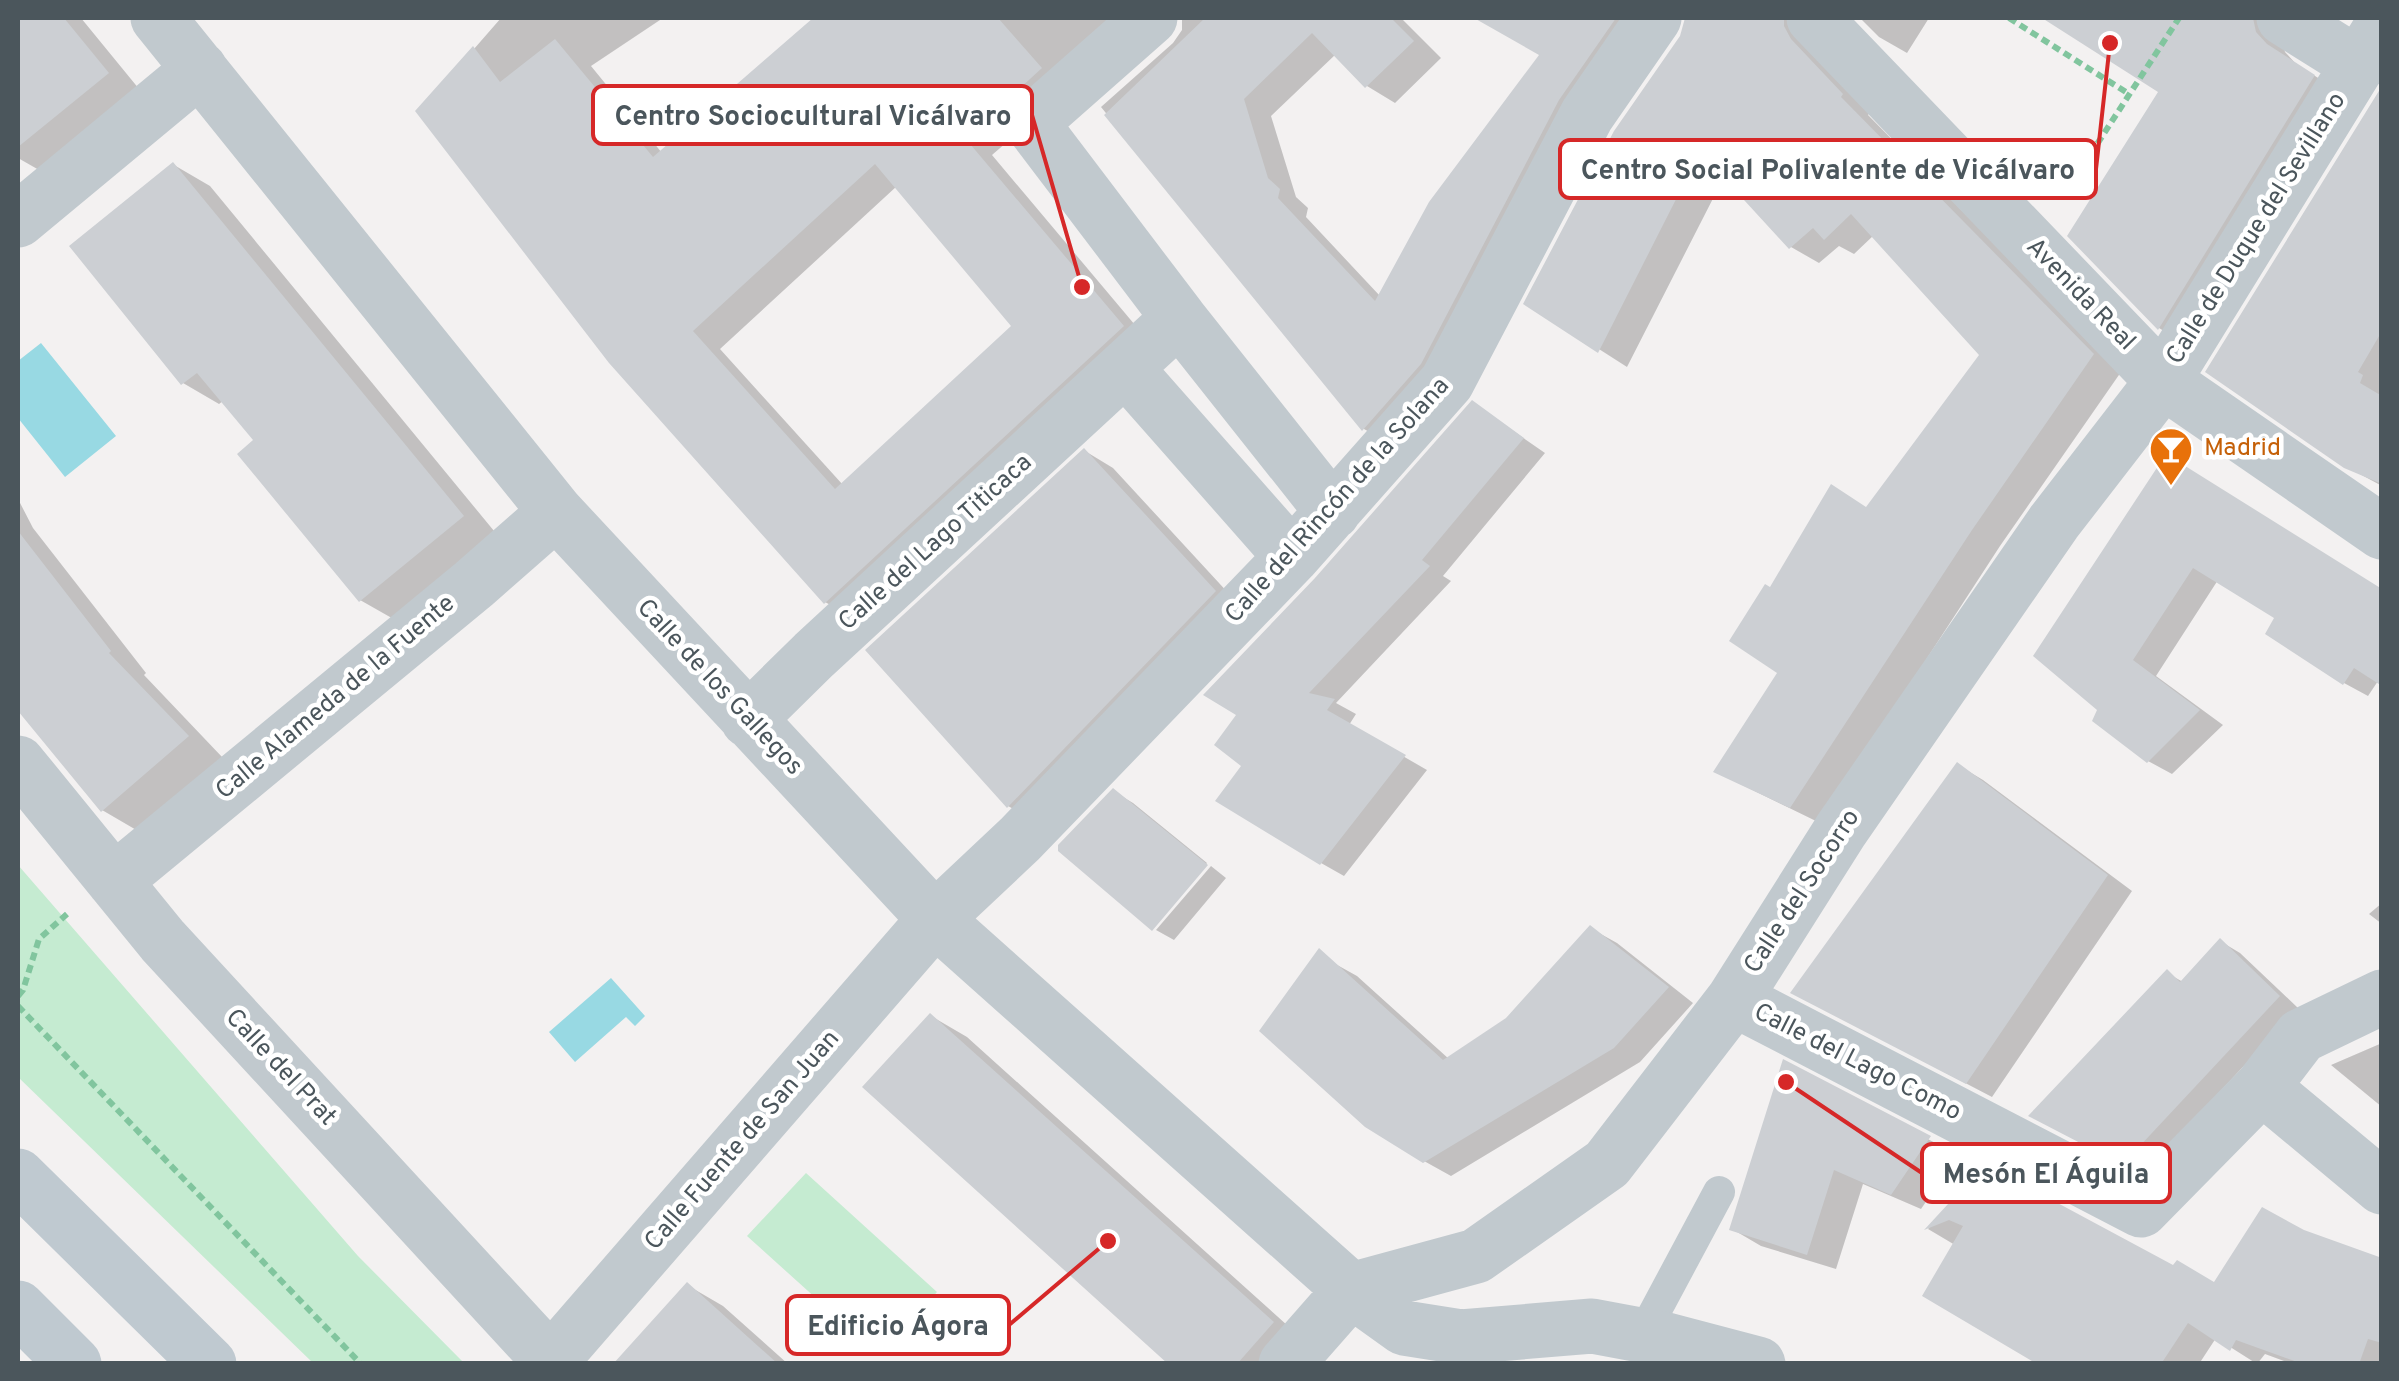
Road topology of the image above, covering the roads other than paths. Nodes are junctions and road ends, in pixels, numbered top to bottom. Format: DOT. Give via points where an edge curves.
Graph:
graph roads {
  1 [pos="158,18"];
  2 [pos="1150,18"];
  3 [pos="1654,18"];
  4 [pos="1814,18"];
  5 [pos="2284,18"];
  6 [pos="2370,46"];
  7 [pos="200,69"];
  8 [pos="18,220"];
  9 [pos="1180,318"];
  10 [pos="1126,370"];
  11 [pos="2163,381"];
  12 [pos="556,512"];
  13 [pos="1333,512"];
  14 [pos="2382,532"];
  15 [pos="1292,558"];
  16 [pos="748,720"];
  17 [pos="18,763"];
  18 [pos="92,896"];
  19 [pos="935,919"];
  20 [pos="2382,997"];
  21 [pos="1734,999"];
  22 [pos="2262,1088"];
  23 [pos="18,1176"];
  24 [pos="2382,1187"];
  25 [pos="1719,1192"];
  26 [pos="1351,1290"];
  27 [pos="18,1308"];
  28 [pos="1642,1336"];
  29 [pos="552,1362"];
  30 [pos="74,1364"];
  31 [pos="209,1364"];
  32 [pos="1286,1364"];
  33 [pos="1758,1364"];
  1 -- 7 [label="street, Calle de los Gallegos"];
  2 -- 9 [label="street" via="1031,122"];
  3 -- 13 [label="street, Calle del Rincón de la Solana" via="1587,115 1447,382"];
  4 -- 11 [label="street, Avenida Real"];
  5 -- 6 [label="street"];
  6 -- 11 [label="street, Calle de Duque del Sevillano"];
  7 -- 8 [label="street"];
  7 -- 12 [label="street, Calle de los Gallegos"];
  9 -- 10 [label="street, Calle del Lago Titicaca"];
  9 -- 13 [label="street"];
  10 -- 15 [label="street"];
  10 -- 16 [label="street, Calle del Lago Titicaca"];
  11 -- 14 [label="street, Avenida Real"];
  11 -- 21 [label="street, Calle del Socorro" via="2054,522 1841,830"];
  12 -- 16 [label="street, Calle de los Gallegos"];
  12 -- 18 [label="street, Calle Alameda de la Fuente"];
  13 -- 15 [label="street, Calle del Rincón de la Solana"];
  15 -- 19 [label="street, Calle del Rincón de la Solana"];
  16 -- 19 [label="street, Calle de los Gallegos"];
  17 -- 18 [label="street, Calle del Prat"];
  18 -- 29 [label="street, Calle del Prat" via="162,941"];
  19 -- 26 [label="street, Calle de los Gallegos"];
  19 -- 29 [label="street, Calle Fuente de San Juan"];
  20 -- 22 [label="street" via="2301,1036"];
  21 -- 22 [label="street, Calle del Lago Como" via="2141,1210"];
  21 -- 26 [label="street, Calle del Socorro" via="1607,1164 1476,1256"];
  22 -- 24 [label="street"];
  23 -- 31 [label="main road"];
  25 -- 28 [label="lane"];
  26 -- 28 [label="street, Calle de los Gallegos" via="1404,1328 1462,1336 1592,1326"];
  26 -- 32 [label="street"];
  27 -- 30 [label="main road"];
  28 -- 33 [label="street, Calle de los Gallegos"];
}
